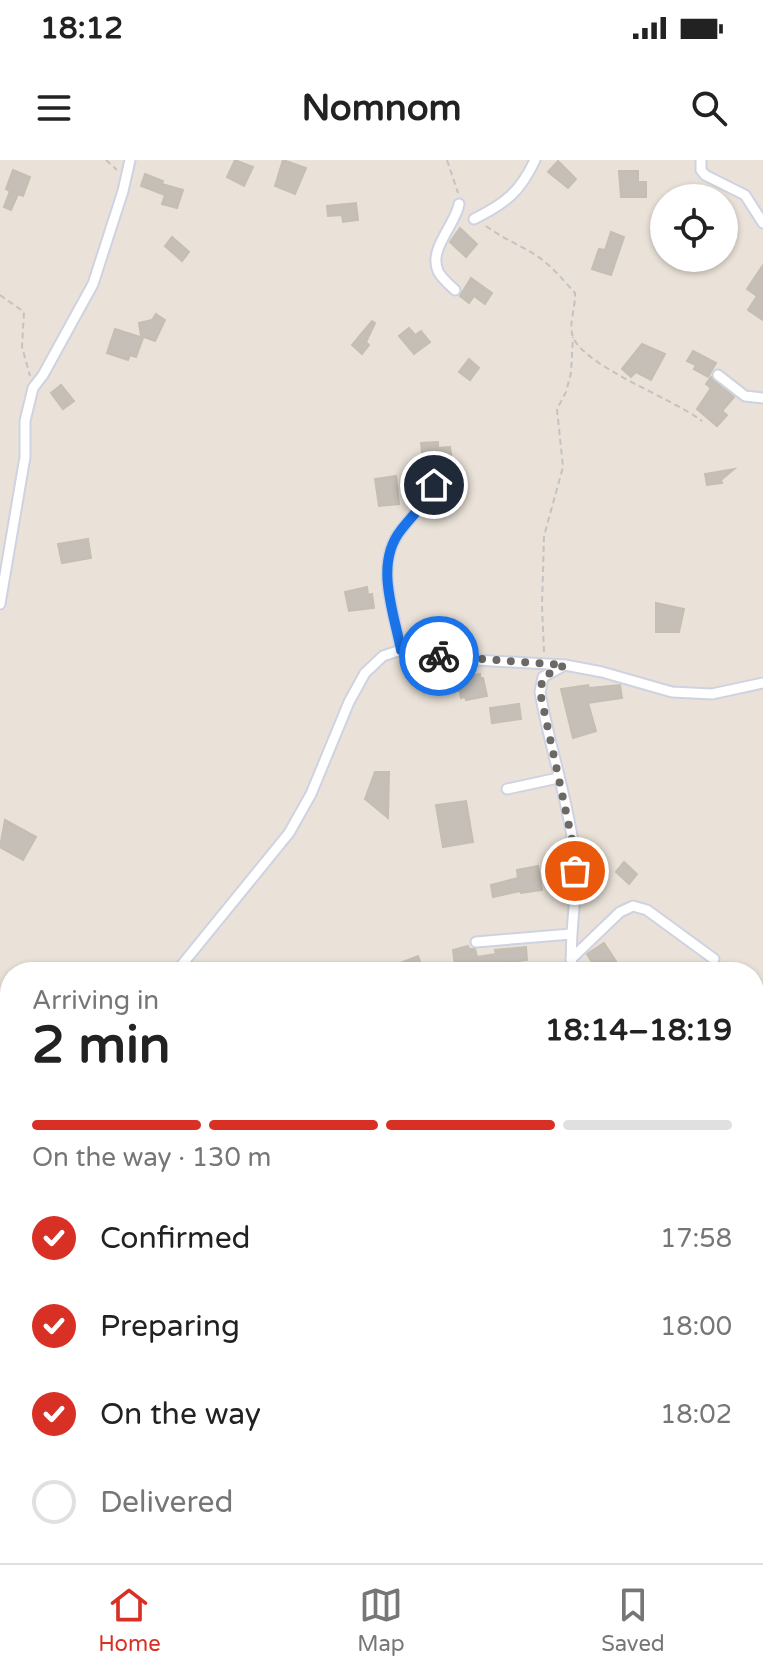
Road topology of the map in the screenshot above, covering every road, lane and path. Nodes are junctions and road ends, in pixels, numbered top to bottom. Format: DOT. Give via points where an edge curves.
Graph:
graph roads {
  1 [pos="106,160"];
  2 [pos="130,160"];
  3 [pos="447,160"];
  4 [pos="535,160"];
  5 [pos="701,160"];
  6 [pos="125,177"];
  7 [pos="459,204"];
  8 [pos="474,219"];
  9 [pos="763,223"];
  10 [pos="455,290"];
  11 [pos="0,295"];
  12 [pos="573,336"];
  13 [pos="718,375"];
  14 [pos="33,388"];
  15 [pos="763,398"];
  16 [pos="702,421"];
  17 [pos="434,485"];
  18 [pos="0,604"];
  19 [pos="401,650"];
  20 [pos="545,663"];
  21 [pos="565,665"];
  22 [pos="763,683"];
  23 [pos="558,778"];
  24 [pos="507,789"];
  25 [pos="571,934"];
  26 [pos="476,942"];
  27 [pos="571,959"];
  28 [pos="714,959"];
  29 [pos="184,962"];
  30 [pos="571,962"];
  1 -- 6 [label="path"];
  2 -- 6 [label="street"];
  3 -- 7 [label="path"];
  4 -- 8 [label="street" via="515,194"];
  5 -- 9 [label="street" via="705,175 745,195"];
  6 -- 14 [label="street" via="93,284"];
  7 -- 10 [label="street" via="436,262"];
  8 -- 12 [label="path" via="538,257 575,293"];
  11 -- 14 [label="path" via="25,315 22,347"];
  12 -- 16 [label="path" via="592,357"];
  12 -- 20 [label="path" via="571,373 557,409 563,467 544,536"];
  13 -- 15 [label="street" via="745,396"];
  14 -- 18 [label="street"];
  17 -- 19 [label="street" via="393,542 386,567"];
  19 -- 20 [label="street"];
  19 -- 29 [label="street" via="383,656 365,673 289,833"];
  20 -- 21 [label="street"];
  21 -- 22 [label="street" via="672,692 712,694"];
  21 -- 23 [label="street" via="540,684"];
  23 -- 24 [label="street"];
  23 -- 25 [label="street" via="574,849"];
  25 -- 26 [label="street"];
  25 -- 27 [label="street"];
  27 -- 28 [label="street" via="633,906 647,910"];
  27 -- 30 [label="street"];
}
